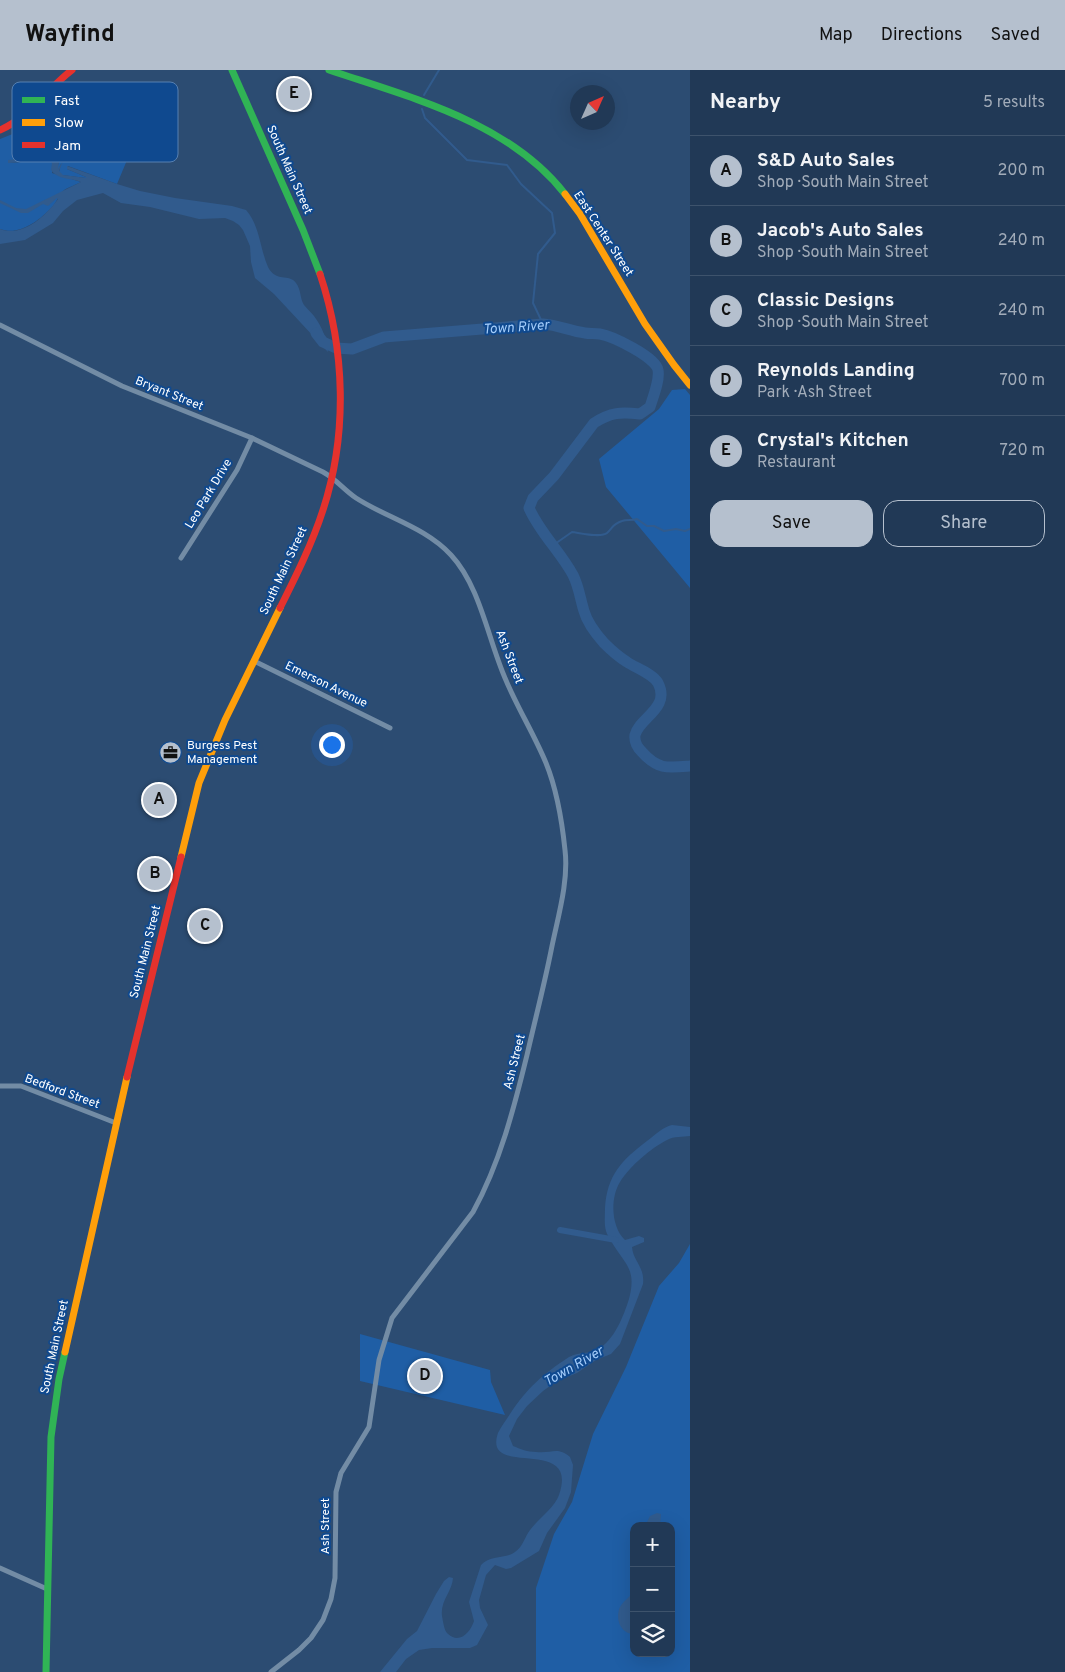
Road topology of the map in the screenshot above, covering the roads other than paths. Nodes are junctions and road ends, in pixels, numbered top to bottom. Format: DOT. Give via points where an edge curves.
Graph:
graph roads {
  1 [pos="72,70"];
  2 [pos="232,70"];
  3 [pos="329,70"];
  4 [pos="58,82"];
  5 [pos="12,125"];
  6 [pos="0,130"];
  7 [pos="0,325"];
  8 [pos="690,385"];
  9 [pos="252,438"];
  10 [pos="332,477"];
  11 [pos="181,558"];
  12 [pos="254,661"];
  13 [pos="390,728"];
  14 [pos="0,1086"];
  15 [pos="116,1123"];
  16 [pos="0,1568"];
  17 [pos="47,1588"];
  18 [pos="46,1672"];
  19 [pos="270,1672"];
  1 -- 4 [label="main road"];
  2 -- 10 [label="main road, South Main Street" via="298,218 328,300 335,333 340,393"];
  3 -- 8 [label="main road, East Center Street" via="467,119 501,138 535,164 579,212 657,344"];
  5 -- 6 [label="main road"];
  7 -- 9 [label="street, Bryant Street" via="122,386"];
  9 -- 10 [label="street, Bryant Street"];
  9 -- 11 [label="street, Leo Park Drive" via="237,470"];
  10 -- 12 [label="main road, South Main Street" via="314,535"];
  10 -- 19 [label="street, Ash Street" via="355,497 434,538 468,576 505,678 546,764 564,844 564,876 541,997 516,1102 495,1166 473,1212 392,1318 379,1360 369,1427 342,1473 336,1492 335,1578 331,1599 311,1638"];
  12 -- 13 [label="street, Emerson Avenue"];
  12 -- 15 [label="main road, South Main Street" via="215,740 199,783"];
  14 -- 15 [label="street, Bedford Street" via="21,1086"];
  15 -- 17 [label="main road, South Main Street" via="59,1379 51,1437"];
  16 -- 17 [label="street"];
  17 -- 18 [label="main road, South Main Street"];
}
